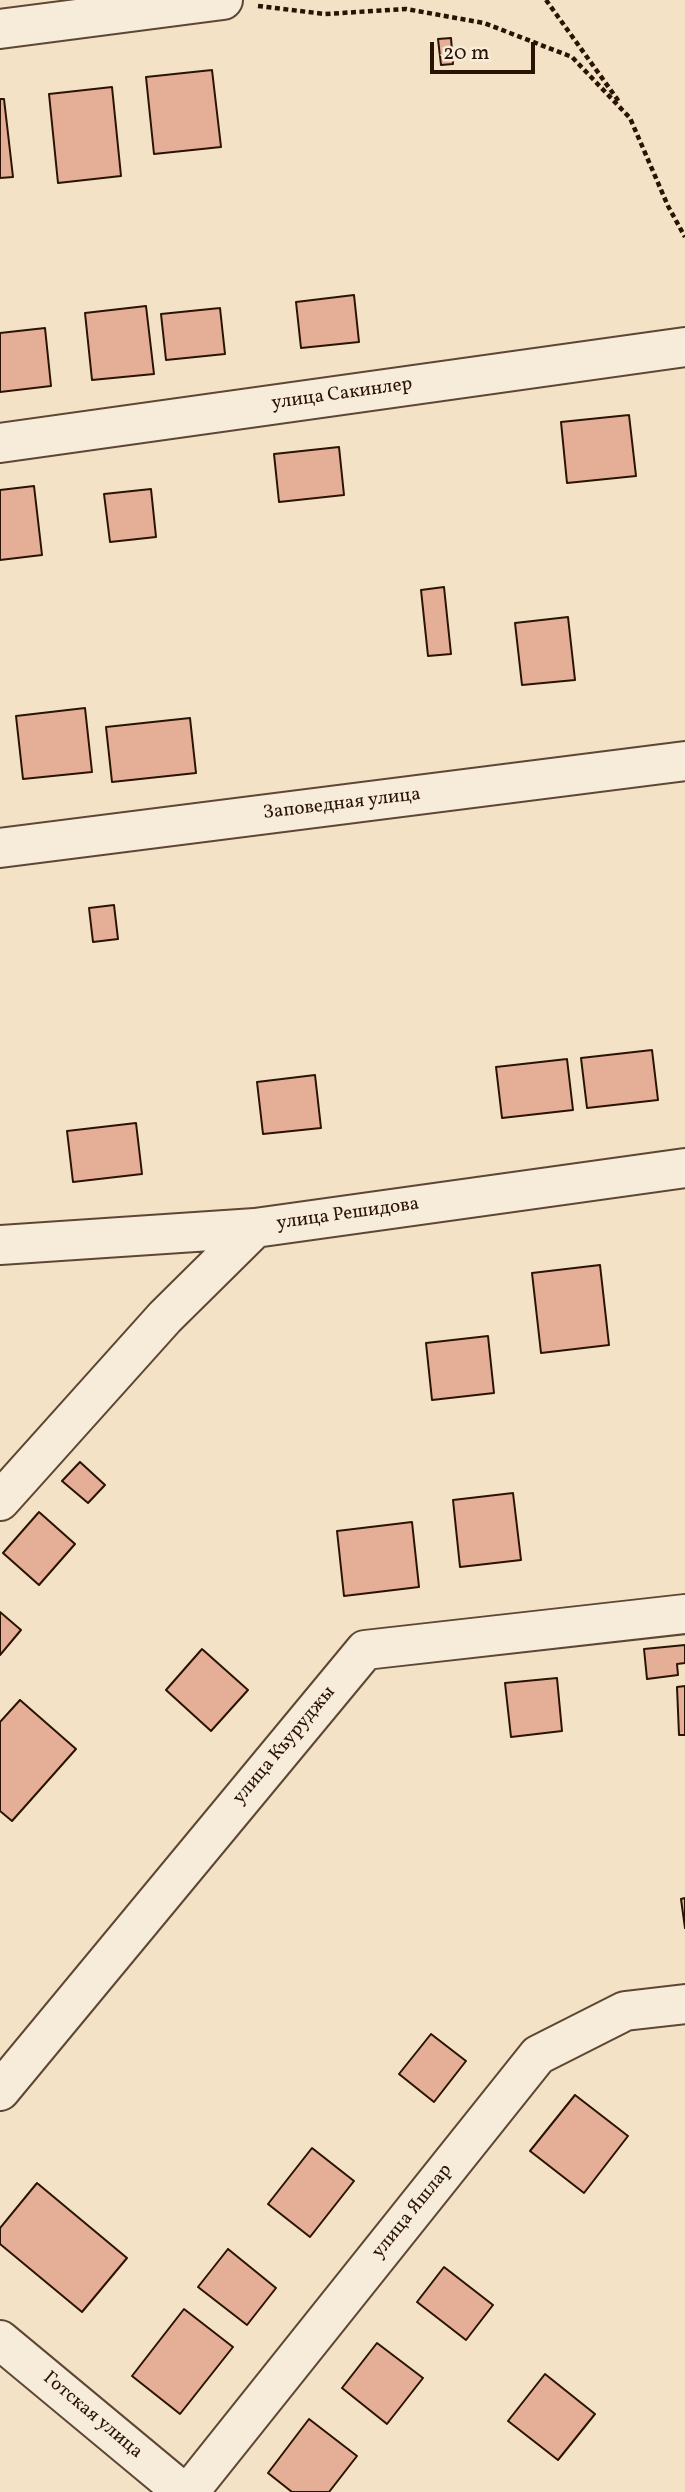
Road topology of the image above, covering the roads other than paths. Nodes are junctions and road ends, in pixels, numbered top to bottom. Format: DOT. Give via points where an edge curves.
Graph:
graph roads {
  1 [pos="221,0"];
  2 [pos="0,29"];
  3 [pos="685,347"];
  4 [pos="0,443"];
  5 [pos="685,761"];
  6 [pos="0,848"];
  7 [pos="685,1168"];
  8 [pos="255,1228"];
  9 [pos="0,1245"];
  10 [pos="0,1501"];
  11 [pos="685,1614"];
  12 [pos="685,2004"];
  13 [pos="0,2091"];
  14 [pos="0,2340"];
  15 [pos="183,2492"];
  16 [pos="189,2492"];
  1 -- 2 [label="street"];
  3 -- 4 [label="street, улица Сакинлер"];
  5 -- 6 [label="street, Заповедная улица"];
  7 -- 8 [label="street, улица Решидова"];
  8 -- 9 [label="street"];
  8 -- 10 [label="street, улица Решидова" via="165,1317"];
  11 -- 13 [label="street, улица Къуруджы" via="365,1650"];
  12 -- 16 [label="street, улица Яшлар" via="625,2011 538,2055"];
  14 -- 15 [label="street, Готская улица"];
}
